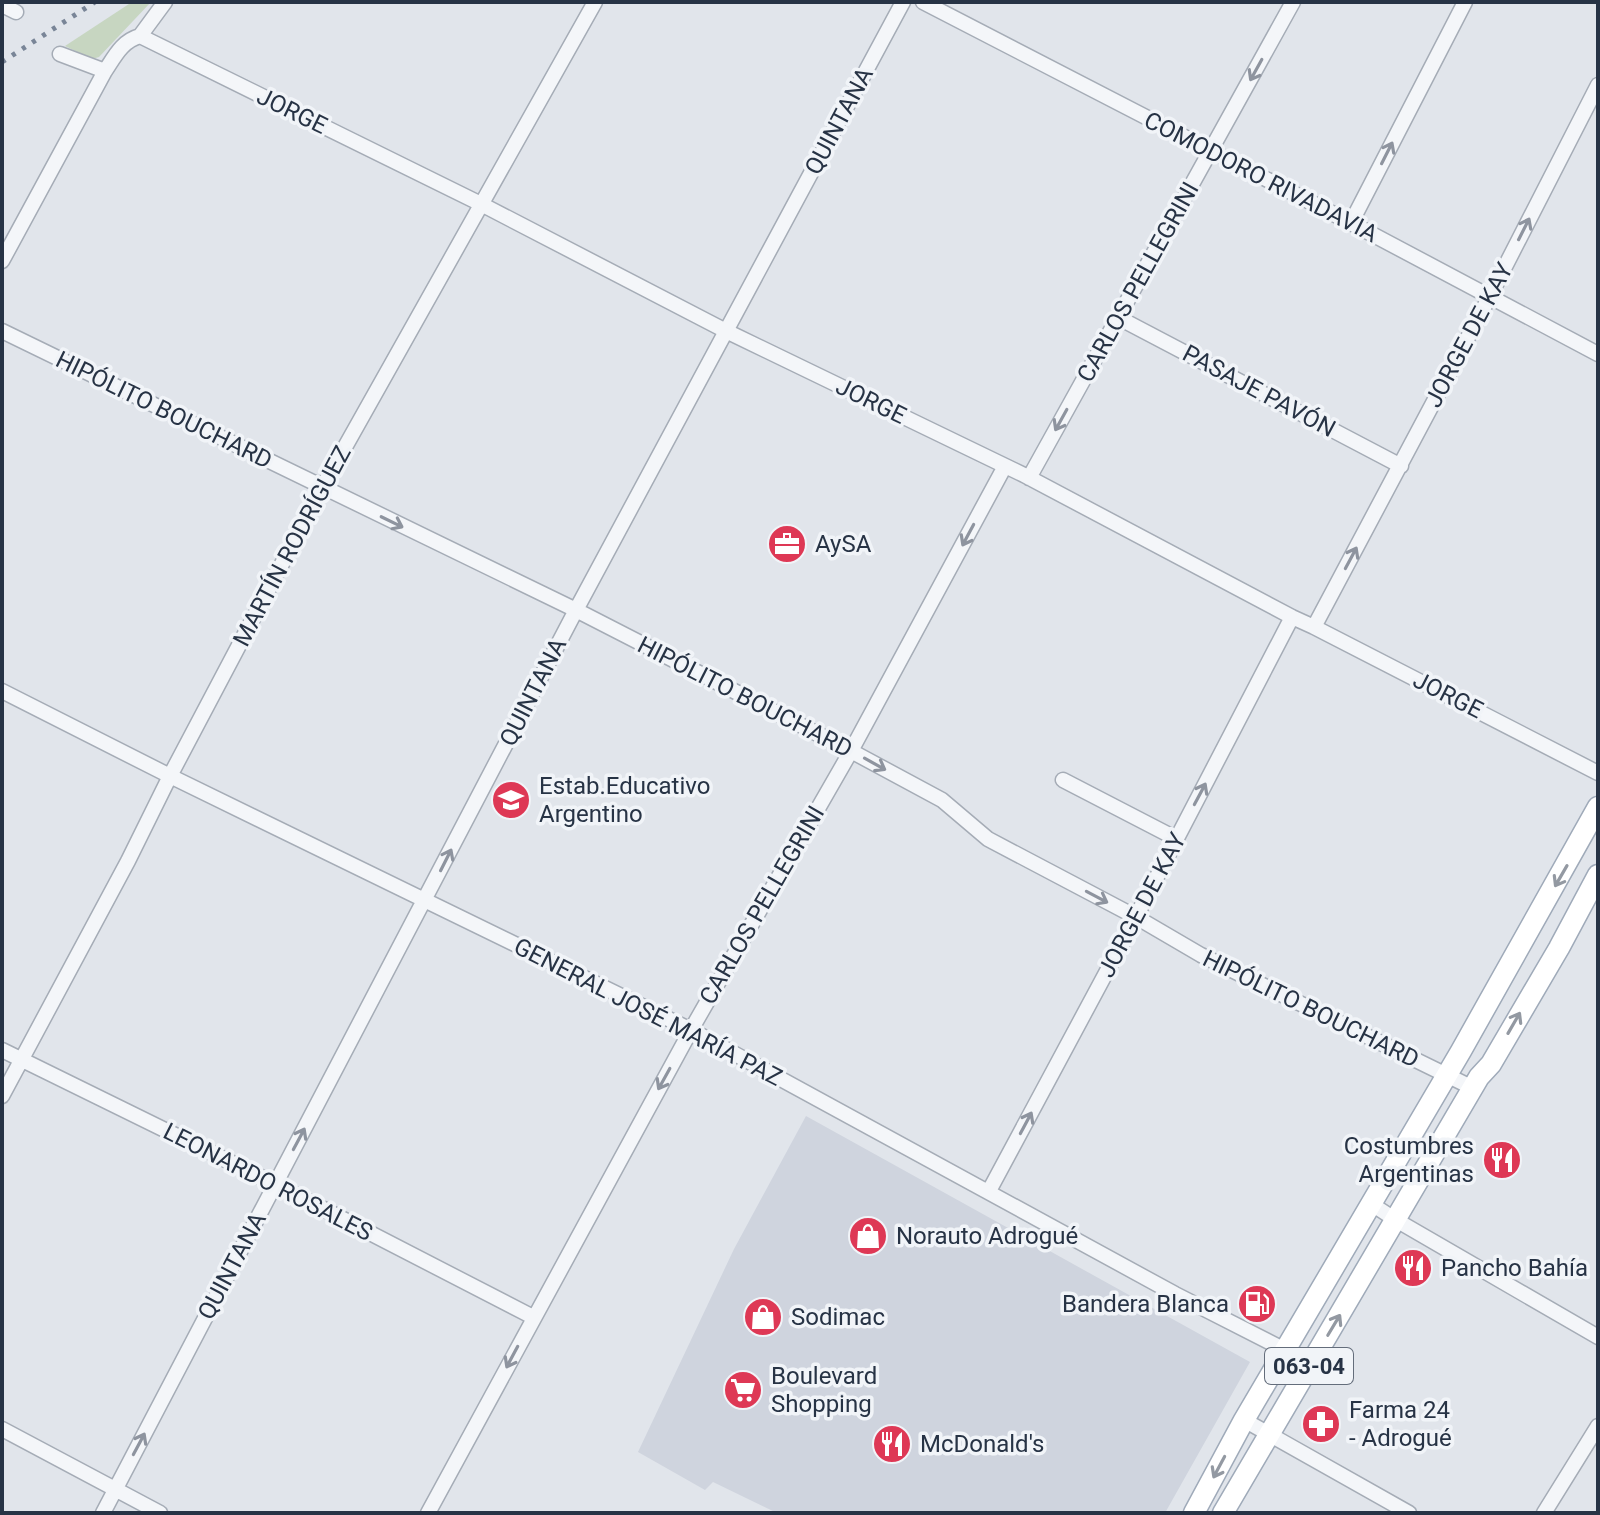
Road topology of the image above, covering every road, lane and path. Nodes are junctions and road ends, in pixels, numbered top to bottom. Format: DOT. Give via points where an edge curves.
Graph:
graph roads {
  1 [pos="165,2"];
  2 [pos="595,2"];
  3 [pos="903,2"];
  4 [pos="923,2"];
  5 [pos="1293,2"];
  6 [pos="1465,2"];
  7 [pos="140,36"];
  8 [pos="60,54"];
  9 [pos="105,71"];
  10 [pos="1598,85"];
  11 [pos="1211,151"];
  12 [pos="481,204"];
  13 [pos="1351,223"];
  14 [pos="2,261"];
  15 [pos="1490,296"];
  16 [pos="1117,317"];
  17 [pos="2,331"];
  18 [pos="726,331"];
  19 [pos="1598,354"];
  20 [pos="1005,466"];
  21 [pos="1401,466"];
  22 [pos="1029,478"];
  23 [pos="322,488"];
  24 [pos="576,610"];
  25 [pos="1292,617"];
  26 [pos="1314,627"];
  27 [pos="2,691"];
  28 [pos="851,751"];
  29 [pos="1598,773"];
  30 [pos="170,776"];
  31 [pos="1063,780"];
  32 [pos="1598,807"];
  33 [pos="1177,839"];
  34 [pos="1598,875"];
  35 [pos="425,901"];
  36 [pos="1136,917"];
  37 [pos="691,1030"];
  38 [pos="2,1050"];
  39 [pos="21,1059"];
  40 [pos="1446,1076"];
  41 [pos="1473,1088"];
  42 [pos="2,1096"];
  43 [pos="275,1184"];
  44 [pos="989,1191"];
  45 [pos="1370,1203"];
  46 [pos="1396,1220"];
  47 [pos="533,1317"];
  48 [pos="1598,1337"];
  49 [pos="1285,1350"];
  50 [pos="1244,1420"];
  51 [pos="1598,1426"];
  52 [pos="2,1429"];
  53 [pos="1269,1434"];
  54 [pos="116,1489"];
  55 [pos="103,1513"];
  56 [pos="160,1513"];
  57 [pos="428,1513"];
  58 [pos="1194,1513"];
  59 [pos="1223,1513"];
  60 [pos="1409,1513"];
  61 [pos="1544,1513"];
  1 -- 7 [label="street"];
  2 -- 12 [label="street, MARTÍN RODRÍGUEZ"];
  3 -- 18 [label="street, QUINTANA"];
  4 -- 11 [label="street, COMODORO RIVADAVIA"];
  5 -- 11 [label="street, CARLOS PELLEGRINI, one-way"];
  13 -- 6 [label="street, one-way"];
  7 -- 9 [label="street" via="123,45"];
  7 -- 12 [label="street, JORGE"];
  8 -- 9 [label="street"];
  9 -- 14 [label="street"];
  15 -- 10 [label="street, JORGE DE KAY, one-way"];
  11 -- 13 [label="street, COMODORO RIVADAVIA"];
  11 -- 16 [label="street, CARLOS PELLEGRINI"];
  12 -- 18 [label="street, JORGE"];
  12 -- 23 [label="street, MARTÍN RODRÍGUEZ"];
  13 -- 15 [label="street, COMODORO RIVADAVIA"];
  15 -- 19 [label="street, COMODORO RIVADAVIA"];
  15 -- 21 [label="street, JORGE DE KAY"];
  16 -- 21 [label="street, PASAJE PAVÓN"];
  16 -- 22 [label="street, CARLOS PELLEGRINI, one-way"];
  17 -- 23 [label="street, HIPÓLITO BOUCHARD"];
  18 -- 20 [label="street, JORGE"];
  18 -- 24 [label="street, QUINTANA"];
  20 -- 22 [label="street, JORGE"];
  20 -- 28 [label="street, CARLOS PELLEGRINI, one-way"];
  26 -- 21 [label="street, JORGE DE KAY, one-way"];
  22 -- 25 [label="street, JORGE"];
  23 -- 24 [label="street, HIPÓLITO BOUCHARD, one-way"];
  23 -- 30 [label="street, MARTÍN RODRÍGUEZ"];
  24 -- 28 [label="street, HIPÓLITO BOUCHARD"];
  35 -- 24 [label="street, QUINTANA, one-way"];
  25 -- 26 [label="street, JORGE"];
  33 -- 25 [label="street, JORGE DE KAY, one-way"];
  26 -- 29 [label="street, JORGE"];
  27 -- 30 [label="street, GENERAL JOSÉ MARÍA PAZ"];
  28 -- 36 [label="street, HIPÓLITO BOUCHARD, one-way" via="942,800 988,839"];
  28 -- 37 [label="street, CARLOS PELLEGRINI"];
  30 -- 35 [label="street, GENERAL JOSÉ MARÍA PAZ"];
  30 -- 39 [label="street, MARTÍN RODRÍGUEZ"];
  31 -- 33 [label="street"];
  32 -- 40 [label="main road, 063-04, one-way"];
  33 -- 36 [label="street, JORGE DE KAY"];
  41 -- 34 [label="main road, 063-04, one-way"];
  35 -- 37 [label="street, GENERAL JOSÉ MARÍA PAZ"];
  43 -- 35 [label="street, QUINTANA, one-way"];
  36 -- 40 [label="street, HIPÓLITO BOUCHARD" via="1201,955"];
  44 -- 36 [label="street, JORGE DE KAY, one-way"];
  37 -- 44 [label="street, GENERAL JOSÉ MARÍA PAZ"];
  37 -- 47 [label="street, CARLOS PELLEGRINI, one-way"];
  38 -- 39 [label="street, LEONARDO ROSALES"];
  39 -- 42 [label="street, MARTÍN RODRÍGUEZ"];
  39 -- 43 [label="street, LEONARDO ROSALES"];
  40 -- 41 [label="street, HIPÓLITO BOUCHARD"];
  40 -- 45 [label="main road, 063-04"];
  41 -- 46 [label="main road, 063-04"];
  43 -- 47 [label="street, LEONARDO ROSALES"];
  54 -- 43 [label="street, QUINTANA, one-way"];
  44 -- 49 [label="street, GENERAL JOSÉ MARÍA PAZ"];
  45 -- 46 [label="street"];
  45 -- 49 [label="main road, 063-04"];
  46 -- 48 [label="street"];
  53 -- 46 [label="main road, 063-04, one-way"];
  47 -- 57 [label="street, CARLOS PELLEGRINI, one-way"];
  49 -- 50 [label="main road, 063-04"];
  50 -- 53 [label="street"];
  50 -- 58 [label="main road, 063-04, one-way"];
  51 -- 61 [label="street"];
  52 -- 54 [label="street"];
  53 -- 59 [label="main road, 063-04"];
  53 -- 60 [label="street"];
  54 -- 55 [label="street, QUINTANA"];
  54 -- 56 [label="street"];
}
